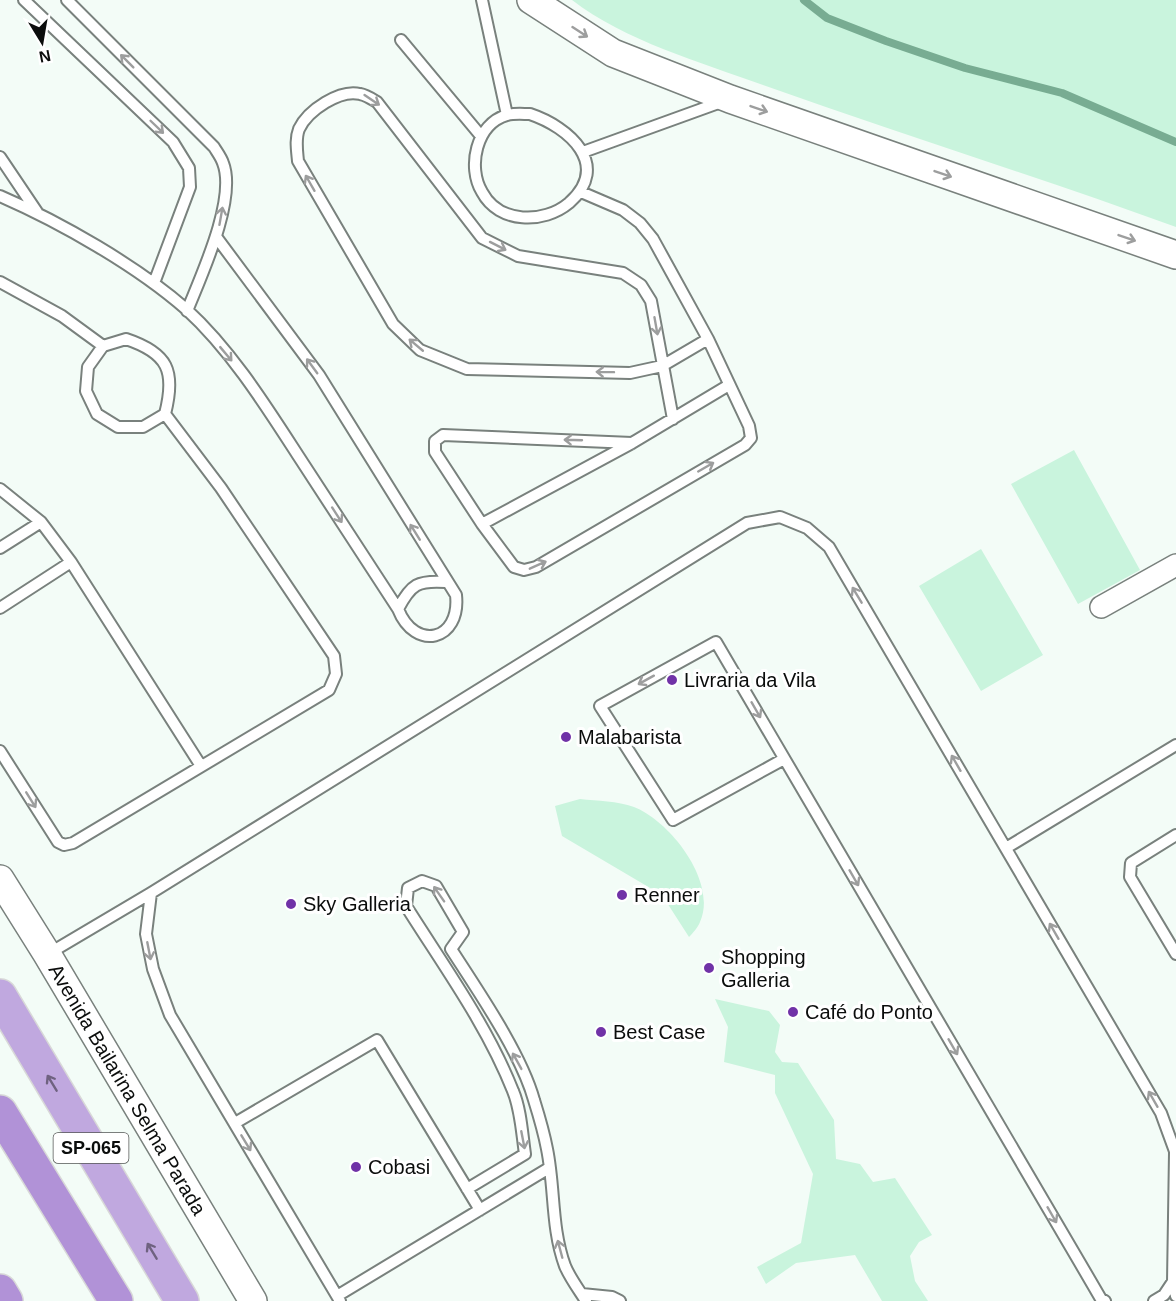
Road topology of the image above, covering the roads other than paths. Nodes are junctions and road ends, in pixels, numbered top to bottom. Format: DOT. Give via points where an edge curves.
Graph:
graph roads {
  1 [pos="24,0"];
  2 [pos="67,0"];
  3 [pos="482,0"];
  4 [pos="531,0"];
  5 [pos="401,40"];
  6 [pos="730,99"];
  7 [pos="507,115"];
  8 [pos="482,136"];
  9 [pos="583,152"];
  10 [pos="0,157"];
  11 [pos="581,192"];
  12 [pos="0,196"];
  13 [pos="37,212"];
  14 [pos="217,238"];
  15 [pos="1176,255"];
  16 [pos="0,282"];
  17 [pos="154,283"];
  18 [pos="187,311"];
  19 [pos="708,339"];
  20 [pos="103,346"];
  21 [pos="662,366"];
  22 [pos="729,385"];
  23 [pos="165,414"];
  24 [pos="673,419"];
  25 [pos="632,443"];
  26 [pos="2,493"];
  27 [pos="41,522"];
  28 [pos="482,524"];
  29 [pos="0,548"];
  30 [pos="71,562"];
  31 [pos="1176,565"];
  32 [pos="446,582"];
  33 [pos="1101,607"];
  34 [pos="0,608"];
  35 [pos="398,609"];
  36 [pos="1176,745"];
  37 [pos="0,751"];
  38 [pos="784,759"];
  39 [pos="201,766"];
  40 [pos="1176,835"];
  41 [pos="1006,848"];
  42 [pos="0,879"];
  43 [pos="151,893"];
  44 [pos="47,954"];
  45 [pos="1176,954"];
  46 [pos="0,996"];
  47 [pos="0,1112"];
  48 [pos="235,1123"];
  49 [pos="1176,1154"];
  50 [pos="549,1168"];
  51 [pos="467,1190"];
  52 [pos="480,1210"];
  53 [pos="1174,1280"];
  54 [pos="0,1291"];
  55 [pos="1176,1296"];
  56 [pos="584,1298"];
  57 [pos="339,1299"];
  58 [pos="6,1301"];
  59 [pos="116,1301"];
  60 [pos="182,1301"];
  61 [pos="253,1301"];
  62 [pos="620,1301"];
  63 [pos="1106,1301"];
  64 [pos="1154,1301"];
  1 -- 17 [label="lane, one-way" via="173,142 189,168 190,187"];
  14 -- 2 [label="lane, one-way" via="226,187 224,163 214,147"];
  3 -- 7 [label="lane"];
  4 -- 6 [label="street, one-way" via="613,53"];
  5 -- 8 [label="lane"];
  6 -- 9 [label="lane"];
  6 -- 15 [label="street, one-way"];
  7 -- 8 [label="lane" via="492,122"];
  7 -- 9 [label="lane" via="530,114 551,121 569,134"];
  8 -- 11 [label="lane" via="474,164 482,193 503,213 532,220 560,210"];
  9 -- 11 [label="lane" via="585,177"];
  10 -- 13 [label="lane"];
  11 -- 19 [label="lane" via="623,210 640,223 653,239"];
  12 -- 13 [label="lane"];
  13 -- 17 [label="lane"];
  14 -- 18 [label="lane"];
  32 -- 14 [label="lane, one-way" via="319,375"];
  16 -- 20 [label="lane" via="62,316"];
  17 -- 18 [label="lane"];
  18 -- 35 [label="lane, one-way" via="227,354 268,410"];
  19 -- 21 [label="lane"];
  19 -- 22 [label="lane"];
  20 -- 23 [label="lane" via="126,339 149,347 166,365 171,389"];
  20 -- 23 [label="lane" via="88,367 86,392 97,414 118,427 143,427"];
  21 -- 21 [label="lane, one-way" via="630,373 467,369 420,350 393,324 298,161 296,141 300,127 319,107 345,93 361,94 377,102 482,238 518,256 623,273 641,285 651,301"];
  21 -- 24 [label="lane"];
  22 -- 24 [label="lane"];
  28 -- 22 [label="lane, one-way" via="514,567 536,567 745,445 751,438 749,426"];
  23 -- 39 [label="lane" via="221,488 334,656 336,674 329,690"];
  24 -- 25 [label="lane"];
  25 -- 28 [label="lane"];
  25 -- 28 [label="lane, one-way" via="443,435 435,441 435,452"];
  26 -- 27 [label="lane"];
  27 -- 29 [label="lane"];
  27 -- 30 [label="lane"];
  30 -- 34 [label="lane"];
  30 -- 39 [label="lane"];
  31 -- 33 [label="street"];
  32 -- 35 [label="lane" via="425,580 407,591"];
  32 -- 35 [label="lane" via="456,595 458,612 450,628 435,636 418,635 404,625"];
  36 -- 41 [label="lane"];
  37 -- 39 [label="lane, one-way" via="58,842 64,845"];
  38 -- 38 [label="lane" via="716,642 600,706 673,820"];
  38 -- 63 [label="lane, one-way"];
  40 -- 45 [label="lane" via="1131,863 1130,877"];
  41 -- 43 [label="lane, one-way" via="829,547 807,528 780,517 747,523"];
  49 -- 41 [label="lane, one-way" via="1161,1113"];
  42 -- 44 [label="street, Avenida Bailarina Selma Parada"];
  43 -- 44 [label="lane"];
  43 -- 48 [label="lane, one-way" via="146,934 153,969 170,1015"];
  44 -- 61 [label="street, Avenida Bailarina Selma Parada"];
  60 -- 46 [label="highway, SP-065, one-way"];
  47 -- 59 [label="highway, SP-065"];
  48 -- 51 [label="lane" via="377,1040"];
  48 -- 57 [label="lane, one-way"];
  49 -- 53 [label="lane"];
  50 -- 51 [label="lane, one-way" via="534,1098 522,1071 451,949 463,932 436,886 422,881 408,888 406,906 506,1076 514,1093 525,1154"];
  50 -- 52 [label="lane"];
  56 -- 50 [label="lane, one-way" via="562,1255"];
  51 -- 52 [label="lane"];
  52 -- 57 [label="lane"];
  53 -- 55 [label="lane"];
  53 -- 64 [label="lane" via="1164,1295"];
  54 -- 58 [label="highway"];
  56 -- 62 [label="lane" via="612,1297"];
}
